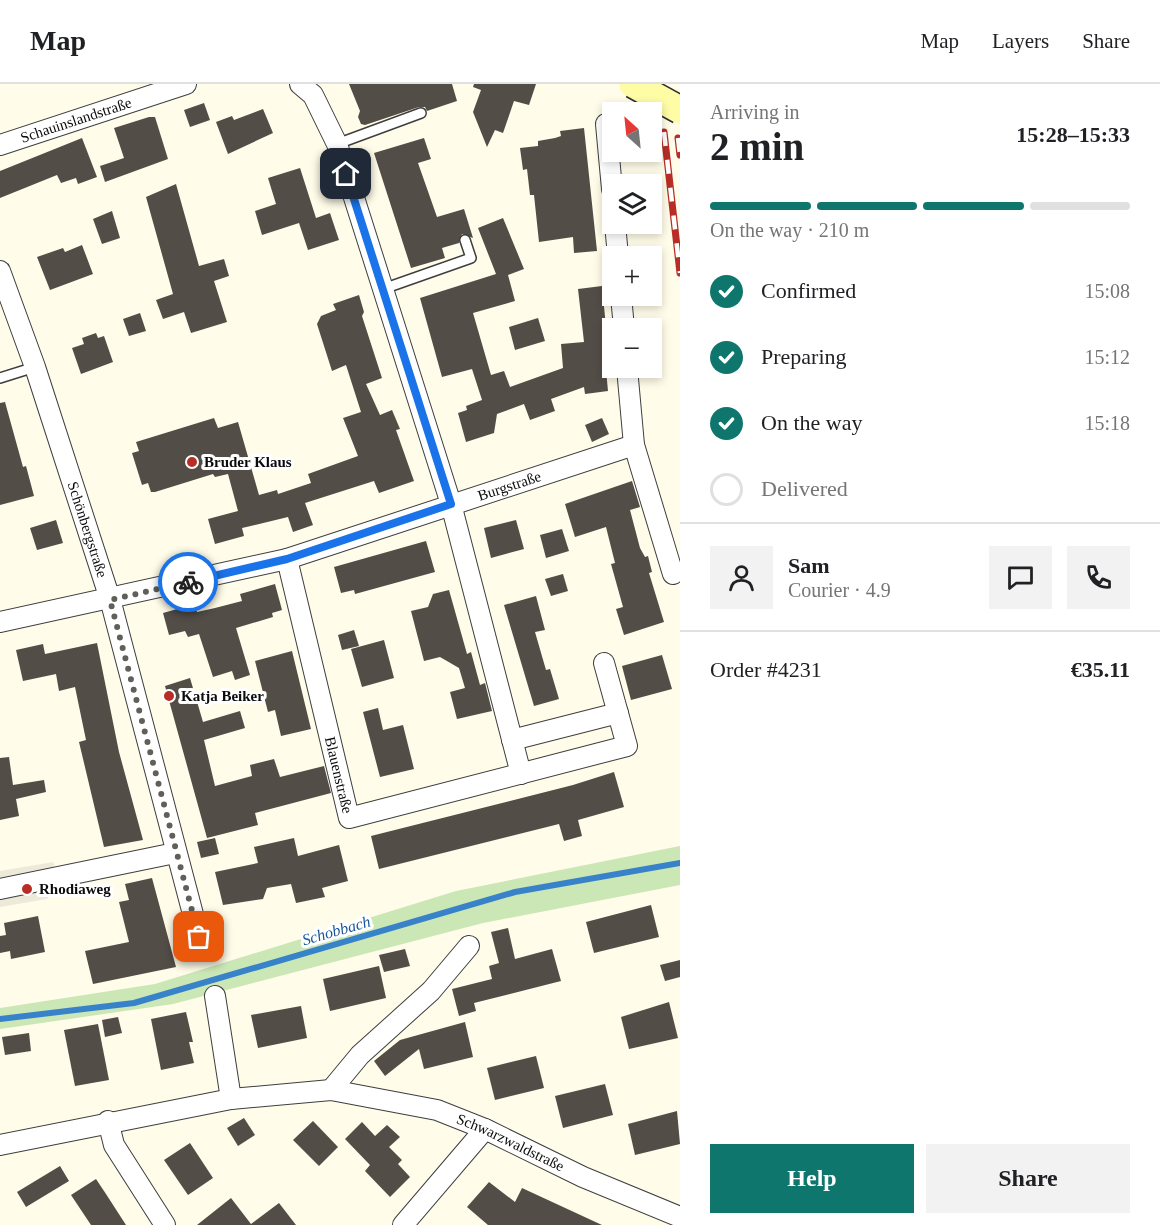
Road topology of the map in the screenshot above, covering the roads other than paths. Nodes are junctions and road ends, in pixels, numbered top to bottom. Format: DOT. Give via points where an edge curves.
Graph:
graph roads {
  1 [pos="186,84"];
  2 [pos="300,84"];
  3 [pos="633,84"];
  4 [pos="680,110"];
  5 [pos="421,113"];
  6 [pos="0,144"];
  7 [pos="337,144"];
  8 [pos="465,240"];
  9 [pos="0,271"];
  10 [pos="383,289"];
  11 [pos="36,367"];
  12 [pos="0,378"];
  13 [pos="628,378"];
  14 [pos="634,445"];
  15 [pos="451,504"];
  16 [pos="287,559"];
  17 [pos="673,574"];
  18 [pos="110,600"];
  19 [pos="0,622"];
  20 [pos="604,663"];
  21 [pos="618,713"];
  22 [pos="512,740"];
  23 [pos="521,774"];
  24 [pos="175,853"];
  25 [pos="0,888"];
  26 [pos="199,937"];
  27 [pos="469,946"];
  28 [pos="215,996"];
  29 [pos="330,1090"];
  30 [pos="231,1099"];
  31 [pos="108,1121"];
  32 [pos="485,1129"];
  33 [pos="0,1144"];
  34 [pos="679,1216"];
  35 [pos="165,1225"];
  36 [pos="403,1225"];
  1 -- 6 [label="street, Schauinslandstraße"];
  2 -- 7 [label="street" via="313,95"];
  3 -- 4 [label="street, bridge"];
  5 -- 7 [label="lane"];
  7 -- 10 [label="street"];
  8 -- 10 [label="lane" via="471,258"];
  9 -- 11 [label="street, Schönbergstraße"];
  10 -- 15 [label="street"];
  11 -- 12 [label="lane"];
  11 -- 18 [label="street, Schönbergstraße"];
  13 -- 14 [label="street"];
  14 -- 15 [label="street, Burgstraße"];
  14 -- 17 [label="street"];
  15 -- 16 [label="street, Burgstraße"];
  15 -- 22 [label="street"];
  16 -- 18 [label="street, Burgstraße"];
  16 -- 23 [label="street, Blauenstraße" via="349,818"];
  18 -- 19 [label="street, Burgstraße"];
  18 -- 24 [label="street, Schönbergstraße"];
  20 -- 21 [label="street, Blauenstraße"];
  21 -- 22 [label="street"];
  21 -- 23 [label="street, Blauenstraße" via="627,746"];
  22 -- 23 [label="street"];
  24 -- 25 [label="street"];
  24 -- 26 [label="street, Schönbergstraße"];
  27 -- 29 [label="street" via="431,991 360,1055"];
  28 -- 30 [label="street"];
  29 -- 30 [label="street, Schwarzwaldstraße"];
  29 -- 32 [label="street, Schwarzwaldstraße" via="437,1110"];
  30 -- 31 [label="street, Schwarzwaldstraße"];
  31 -- 33 [label="street, Schwarzwaldstraße"];
  31 -- 35 [label="street" via="114,1145"];
  32 -- 34 [label="street, Schwarzwaldstraße" via="583,1177"];
  32 -- 36 [label="street"];
}
